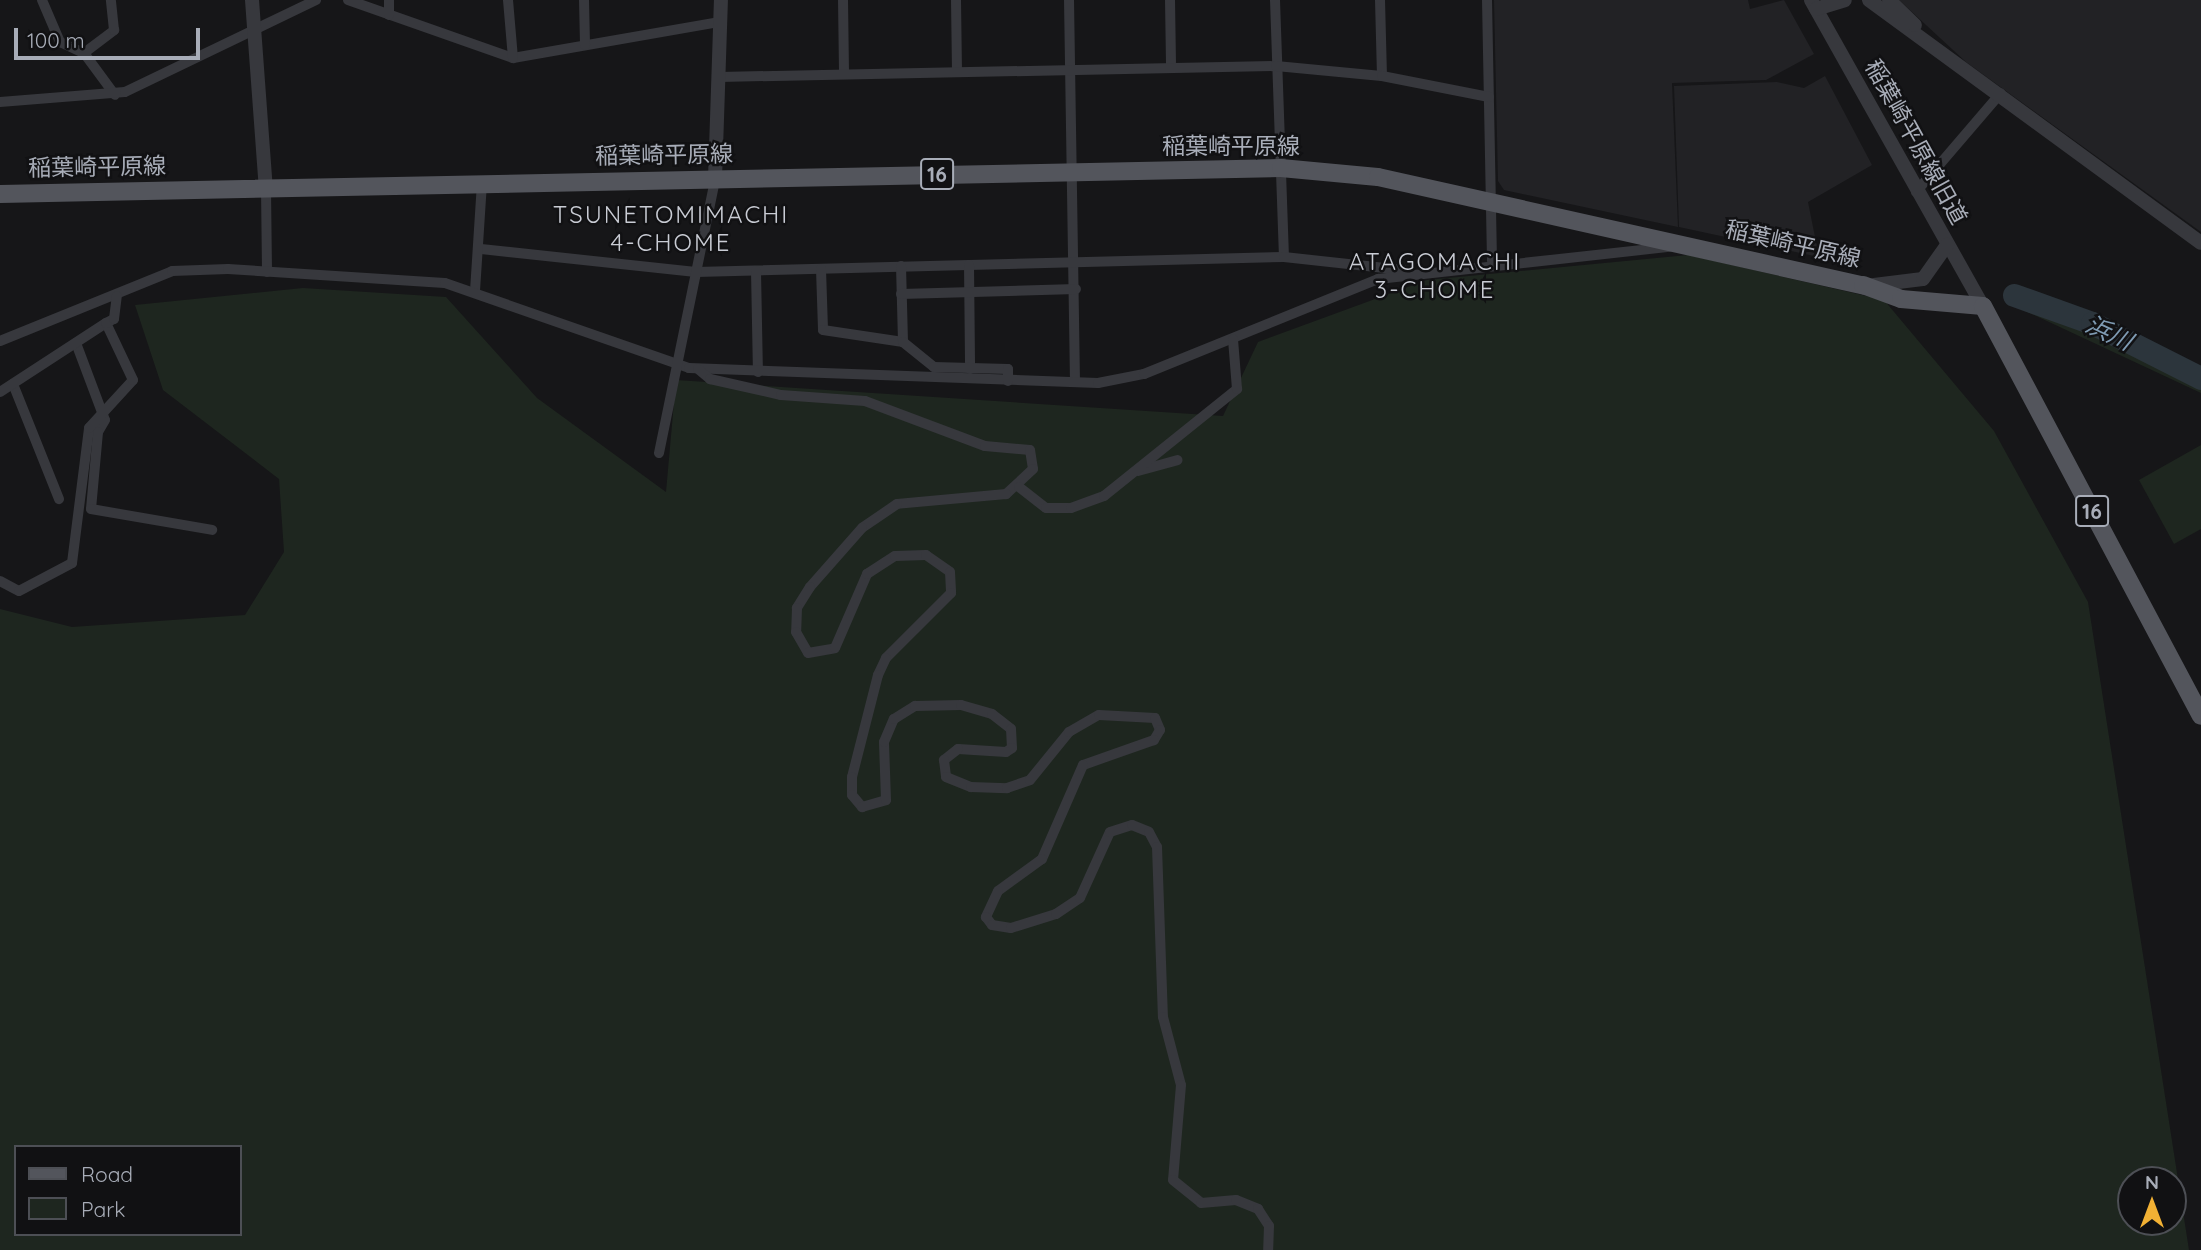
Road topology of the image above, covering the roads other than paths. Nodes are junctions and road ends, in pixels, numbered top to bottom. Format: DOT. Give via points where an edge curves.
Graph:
graph roads {
  1 [pos="42,0"];
  2 [pos="111,0"];
  3 [pos="252,0"];
  4 [pos="316,0"];
  5 [pos="348,0"];
  6 [pos="389,0"];
  7 [pos="508,0"];
  8 [pos="584,0"];
  9 [pos="721,0"];
  10 [pos="843,0"];
  11 [pos="956,0"];
  12 [pos="1069,0"];
  13 [pos="1170,0"];
  14 [pos="1275,0"];
  15 [pos="1380,0"];
  16 [pos="1487,0"];
  17 [pos="1845,0"];
  18 [pos="1869,0"];
  19 [pos="1889,0"];
  20 [pos="1817,3"];
  21 [pos="389,15"];
  22 [pos="720,22"];
  23 [pos="255,32"];
  24 [pos="585,46"];
  25 [pos="84,53"];
  26 [pos="513,58"];
  27 [pos="1949,58"];
  28 [pos="1171,66"];
  29 [pos="1276,66"];
  30 [pos="1070,69"];
  31 [pos="957,71"];
  32 [pos="844,72"];
  33 [pos="1382,76"];
  34 [pos="719,77"];
  35 [pos="2001,93"];
  36 [pos="114,94"];
  37 [pos="1489,97"];
  38 [pos="0,102"];
  39 [pos="1280,168"];
  40 [pos="1073,171"];
  41 [pos="715,179"];
  42 [pos="482,184"];
  43 [pos="266,189"];
  44 [pos="1916,192"];
  45 [pos="0,194"];
  46 [pos="1492,203"];
  47 [pos="2201,243"];
  48 [pos="1686,245"];
  49 [pos="1947,245"];
  50 [pos="481,250"];
  51 [pos="1284,257"];
  52 [pos="1075,261"];
  53 [pos="1492,261"];
  54 [pos="968,265"];
  55 [pos="901,266"];
  56 [pos="821,269"];
  57 [pos="756,271"];
  58 [pos="267,272"];
  59 [pos="696,272"];
  60 [pos="1416,272"];
  61 [pos="1863,285"];
  62 [pos="1076,289"];
  63 [pos="475,291"];
  64 [pos="969,292"];
  65 [pos="901,294"];
  66 [pos="117,296"];
  67 [pos="1983,306"];
  68 [pos="106,323"];
  69 [pos="1233,339"];
  70 [pos="0,341"];
  71 [pos="903,342"];
  72 [pos="76,343"];
  73 [pos="676,365"];
  74 [pos="698,369"];
  75 [pos="970,369"];
  76 [pos="758,372"];
  77 [pos="1008,381"];
  78 [pos="1075,383"];
  79 [pos="13,384"];
  80 [pos="0,392"];
  81 [pos="104,412"];
  82 [pos="659,453"];
  83 [pos="1178,460"];
  84 [pos="1132,472"];
  85 [pos="1019,487"];
  86 [pos="59,499"];
  87 [pos="212,530"];
  88 [pos="0,581"];
  89 [pos="2201,716"];
  90 [pos="1268,1250"];
  1 -- 25 [label="street" via="60,42"];
  2 -- 25 [label="street" via="114,30"];
  3 -- 23 [label="street"];
  4 -- 23 [label="street"];
  5 -- 21 [label="street"];
  6 -- 21 [label="street"];
  7 -- 26 [label="street"];
  8 -- 24 [label="street"];
  9 -- 22 [label="street"];
  10 -- 32 [label="street"];
  11 -- 31 [label="street"];
  12 -- 30 [label="street"];
  13 -- 28 [label="street"];
  14 -- 29 [label="street"];
  15 -- 33 [label="street"];
  16 -- 37 [label="street"];
  17 -- 20 [label="street"];
  18 -- 27 [label="street"];
  19 -- 27 [label="street"];
  20 -- 44 [label="street, 稲葉崎平原線旧道"];
  21 -- 26 [label="street"];
  22 -- 24 [label="street"];
  22 -- 34 [label="street"];
  23 -- 36 [label="street"];
  23 -- 43 [label="street"];
  24 -- 26 [label="street"];
  25 -- 36 [label="street"];
  27 -- 35 [label="street"];
  28 -- 29 [label="street"];
  28 -- 30 [label="street"];
  29 -- 33 [label="street"];
  29 -- 39 [label="street"];
  30 -- 31 [label="street"];
  30 -- 40 [label="street"];
  31 -- 32 [label="street"];
  32 -- 34 [label="street"];
  33 -- 37 [label="street"];
  34 -- 41 [label="street"];
  35 -- 44 [label="street"];
  35 -- 47 [label="street"];
  36 -- 38 [label="street"];
  37 -- 46 [label="street"];
  39 -- 40 [label="main road, 稲葉崎平原線 / 16"];
  39 -- 46 [label="main road, 稲葉崎平原線 / 16" via="1378,177"];
  39 -- 51 [label="street"];
  40 -- 41 [label="main road, 稲葉崎平原線 / 16"];
  40 -- 52 [label="street"];
  41 -- 42 [label="main road, 稲葉崎平原線 / 16"];
  41 -- 59 [label="street"];
  42 -- 43 [label="main road, 稲葉崎平原線 / 16"];
  42 -- 50 [label="street"];
  43 -- 45 [label="main road, 稲葉崎平原線 / 16"];
  43 -- 58 [label="street"];
  44 -- 49 [label="street, 稲葉崎平原線旧道"];
  46 -- 48 [label="main road, 稲葉崎平原線 / 16"];
  46 -- 53 [label="street"];
  48 -- 53 [label="street"];
  48 -- 61 [label="main road, 稲葉崎平原線 / 16"];
  49 -- 61 [label="street" via="1923,279"];
  49 -- 67 [label="street, 稲葉崎平原線旧道"];
  50 -- 59 [label="street"];
  50 -- 63 [label="street"];
  51 -- 52 [label="street"];
  51 -- 60 [label="street"];
  52 -- 54 [label="street"];
  52 -- 62 [label="street"];
  53 -- 60 [label="street"];
  54 -- 55 [label="street"];
  54 -- 64 [label="street"];
  55 -- 56 [label="street"];
  55 -- 65 [label="street"];
  56 -- 57 [label="street"];
  56 -- 71 [label="street" via="823,330"];
  57 -- 59 [label="street"];
  57 -- 76 [label="street"];
  58 -- 63 [label="street" via="407,279"];
  58 -- 66 [label="street" via="190,268"];
  59 -- 73 [label="street"];
  60 -- 69 [label="street" via="1323,297"];
  61 -- 67 [label="main road, 稲葉崎平原線 / 16" via="1901,299"];
  62 -- 64 [label="street"];
  62 -- 78 [label="street"];
  63 -- 73 [label="street"];
  64 -- 65 [label="street"];
  64 -- 75 [label="street"];
  65 -- 71 [label="street"];
  66 -- 68 [label="street" via="114,319"];
  66 -- 70 [label="street"];
  67 -- 89 [label="main road, 16"];
  68 -- 72 [label="street"];
  68 -- 81 [label="street" via="133,380"];
  69 -- 78 [label="street" via="1134,377"];
  69 -- 84 [label="street" via="1237,389"];
  71 -- 75 [label="street" via="934,367"];
  72 -- 79 [label="street"];
  72 -- 81 [label="street"];
  73 -- 74 [label="street"];
  73 -- 82 [label="street"];
  74 -- 76 [label="street"];
  74 -- 85 [label="street" via="710,379 781,395 865,401 985,446 1024,445 1035,464"];
  75 -- 77 [label="street" via="1008,369"];
  76 -- 77 [label="street"];
  77 -- 78 [label="street"];
  79 -- 80 [label="street"];
  79 -- 86 [label="street"];
  81 -- 87 [label="street" via="91,509"];
  81 -- 88 [label="street" via="89,428 69,568 19,591"];
  83 -- 84 [label="street"];
  84 -- 85 [label="street" via="1104,496 1071,508 1037,506"];
  85 -- 90 [label="street" via="986,500 918,501 882,513 843,544 810,587 797,608 799,642 819,655 835,648 867,574 895,556 926,555 950,572 951,593 886,658 878,675 852,776 852,795 862,807 886,800 884,742 894,719 915,706 961,705 992,714 1011,729 1012,748 1006,752 949,752 947,776 971,788 1007,788 1030,780 1069,732 1099,715 1155,718 1160,730 1154,740 1083,765 1042,859 998,891 986,916 992,925 1011,928 1056,914 1080,898 1110,832 1132,825 1149,832 1157,847 1163,1017 1181,1085 1173,1181 1201,1203 1236,1200 1258,1209 1269,1226"];
}
